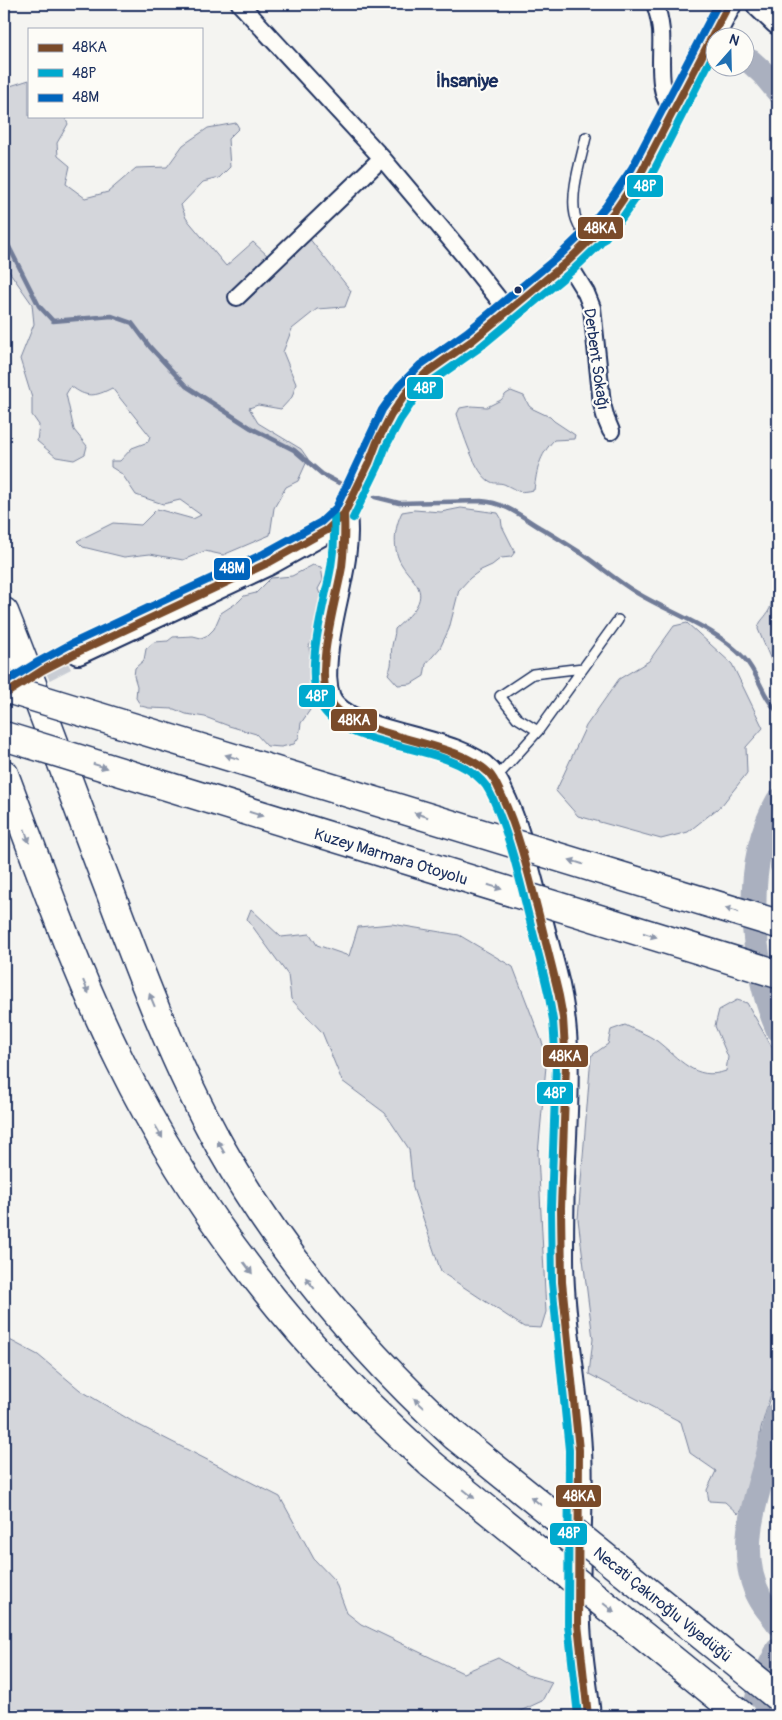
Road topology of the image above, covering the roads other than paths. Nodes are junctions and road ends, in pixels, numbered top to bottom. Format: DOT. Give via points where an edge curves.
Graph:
graph roads {
  1 [pos="240,4"];
  2 [pos="655,4"];
  3 [pos="729,4"];
  4 [pos="760,4"];
  5 [pos="778,21"];
  6 [pos="674,110"];
  7 [pos="586,137"];
  8 [pos="382,158"];
  9 [pos="588,242"];
  10 [pos="567,262"];
  11 [pos="238,296"];
  12 [pos="508,311"];
  13 [pos="611,431"];
  14 [pos="344,514"];
  15 [pos="4,612"];
  16 [pos="618,620"];
  17 [pos="78,652"];
  18 [pos="584,668"];
  19 [pos="4,688"];
  20 [pos="538,731"];
  21 [pos="4,736"];
  22 [pos="4,774"];
  23 [pos="495,779"];
  24 [pos="778,852"];
  25 [pos="778,870"];
  26 [pos="778,924"];
  27 [pos="778,974"];
  28 [pos="778,1697"];
  29 [pos="588,1716"];
  30 [pos="742,1716"];
  1 -- 8 [label="street"];
  2 -- 6 [label="street" via="661,30 665,100"];
  3 -- 6 [label="street"];
  4 -- 5 [label="main road"];
  6 -- 9 [label="street" via="641,173"];
  7 -- 9 [label="lane" via="574,200 577,221"];
  8 -- 11 [label="street"];
  8 -- 12 [label="street"];
  9 -- 10 [label="street"];
  10 -- 12 [label="street"];
  10 -- 13 [label="street, Derbent Sokağı" via="592,308 602,404"];
  12 -- 14 [label="street" via="426,373 407,392 377,442"];
  14 -- 17 [label="street" via="327,530 268,562"];
  14 -- 23 [label="street" via="343,558 325,648 324,674 330,702 353,721 465,757 484,767"];
  28 -- 15 [label="highway, Necati Çakıroğlu Viyadüğü, one-way, bridge" via="416,1401 374,1358 296,1264 222,1150 196,1099 149,994"];
  16 -- 18 [label="lane"];
  18 -- 20 [label="lane"];
  18 -- 20 [label="lane" via="533,674 500,696 517,718"];
  26 -- 19 [label="highway, one-way, bridge"];
  20 -- 23 [label="lane"];
  21 -- 27 [label="highway, Kuzey Marmara Otoyolu, one-way, bridge"];
  22 -- 30 [label="highway, one-way, bridge" via="56,915 102,1025 140,1099 198,1198 257,1279 342,1378 431,1464"];
  23 -- 29 [label="street" via="518,833 563,1021 565,1108 561,1264 579,1446 578,1623"];
  24 -- 25 [label="lane"];
}
